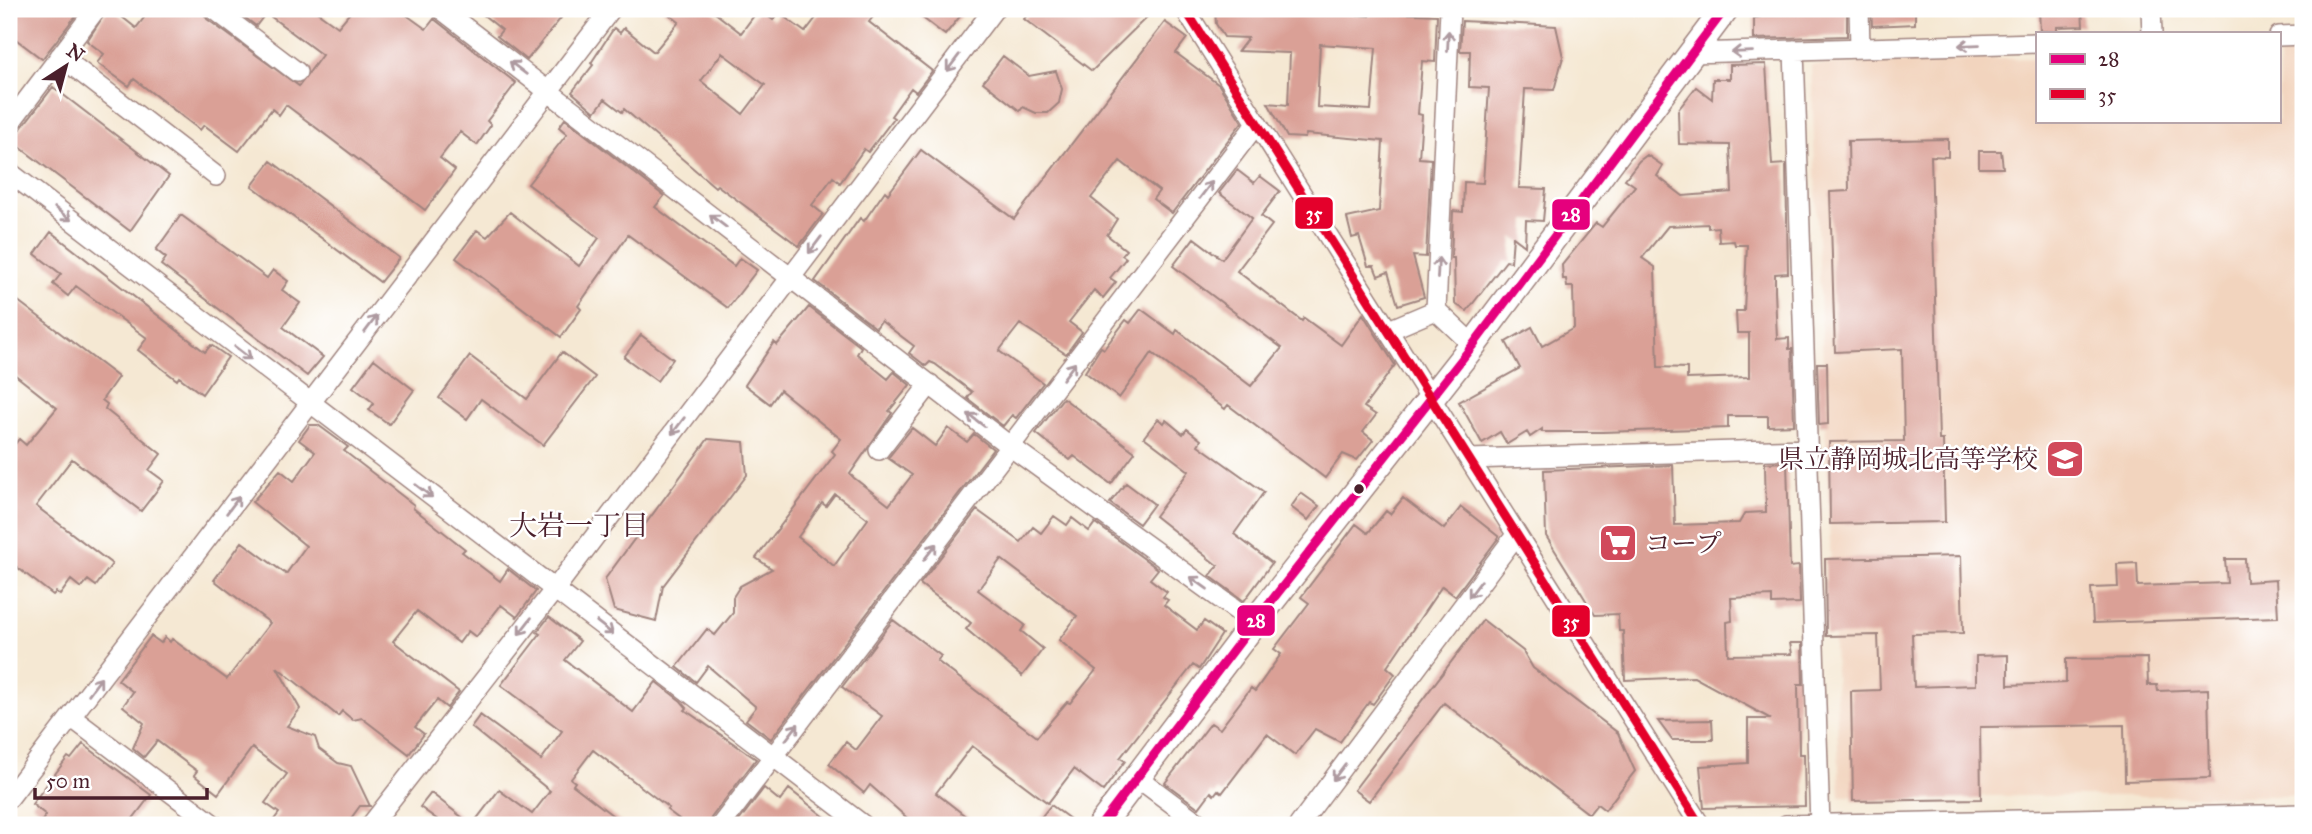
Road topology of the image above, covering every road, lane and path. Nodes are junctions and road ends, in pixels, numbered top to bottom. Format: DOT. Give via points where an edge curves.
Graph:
graph roads {
  1 [pos="96,9"];
  2 [pos="214,9"];
  3 [pos="441,9"];
  4 [pos="611,9"];
  5 [pos="994,9"];
  6 [pos="1185,9"];
  7 [pos="1450,9"];
  8 [pos="1725,9"];
  9 [pos="1859,9"];
  10 [pos="2151,9"];
  11 [pos="2152,32"];
  12 [pos="2303,35"];
  13 [pos="2280,36"];
  14 [pos="2036,43"];
  15 [pos="1860,48"];
  16 [pos="1794,50"];
  17 [pos="1691,53"];
  18 [pos="60,56"];
  19 [pos="297,72"];
  20 [pos="549,92"];
  21 [pos="1257,123"];
  22 [pos="9,124"];
  23 [pos="9,172"];
  24 [pos="216,176"];
  25 [pos="791,277"];
  26 [pos="1436,310"];
  27 [pos="1389,330"];
  28 [pos="1473,345"];
  29 [pos="930,384"];
  30 [pos="1432,397"];
  31 [pos="309,404"];
  32 [pos="1011,447"];
  33 [pos="1808,449"];
  34 [pos="879,450"];
  35 [pos="1469,459"];
  36 [pos="1516,535"];
  37 [pos="555,589"];
  38 [pos="1254,624"];
  39 [pos="71,717"];
  40 [pos="772,757"];
  41 [pos="1138,778"];
  42 [pos="9,798"];
  43 [pos="2303,814"];
  44 [pos="2094,822"];
  45 [pos="1820,824"];
  46 [pos="214,825"];
  47 [pos="371,825"];
  48 [pos="721,825"];
  49 [pos="863,825"];
  50 [pos="1101,825"];
  51 [pos="1201,825"];
  52 [pos="1299,825"];
  53 [pos="1700,825"];
  54 [pos="1786,825"];
  1 -- 18 [label="street"];
  2 -- 19 [label="street"];
  20 -- 3 [label="street, one-way"];
  4 -- 20 [label="street"];
  5 -- 25 [label="street, one-way"];
  6 -- 21 [label="street"];
  26 -- 7 [label="street, one-way"];
  8 -- 17 [label="street"];
  9 -- 15 [label="street"];
  10 -- 11 [label="street"];
  12 -- 13 [label="street"];
  14 -- 15 [label="street, one-way"];
  15 -- 16 [label="street"];
  16 -- 17 [label="street, one-way"];
  16 -- 33 [label="street"];
  17 -- 28 [label="street"];
  18 -- 22 [label="street"];
  18 -- 24 [label="street"];
  25 -- 20 [label="street, one-way"];
  31 -- 20 [label="street, one-way"];
  21 -- 27 [label="street"];
  32 -- 21 [label="street, one-way"];
  23 -- 31 [label="street, one-way"];
  25 -- 29 [label="street"];
  25 -- 37 [label="street, one-way"];
  26 -- 27 [label="street"];
  26 -- 28 [label="street"];
  27 -- 30 [label="street"];
  28 -- 30 [label="street"];
  32 -- 29 [label="street, one-way"];
  29 -- 34 [label="street"];
  30 -- 35 [label="street"];
  30 -- 38 [label="street"];
  31 -- 37 [label="street, one-way"];
  39 -- 31 [label="street, one-way"];
  38 -- 32 [label="street, one-way"];
  40 -- 32 [label="street, one-way"];
  33 -- 35 [label="street"];
  33 -- 45 [label="street"];
  35 -- 36 [label="street"];
  36 -- 52 [label="street, one-way"];
  36 -- 53 [label="street"];
  37 -- 40 [label="street, one-way"];
  37 -- 47 [label="street, one-way"];
  38 -- 41 [label="street"];
  39 -- 42 [label="street"];
  39 -- 46 [label="street"];
  40 -- 48 [label="street"];
  40 -- 49 [label="street"];
  41 -- 50 [label="street"];
  41 -- 51 [label="street"];
  43 -- 44 [label="street"];
  44 -- 45 [label="street"];
  45 -- 54 [label="street"];
}
